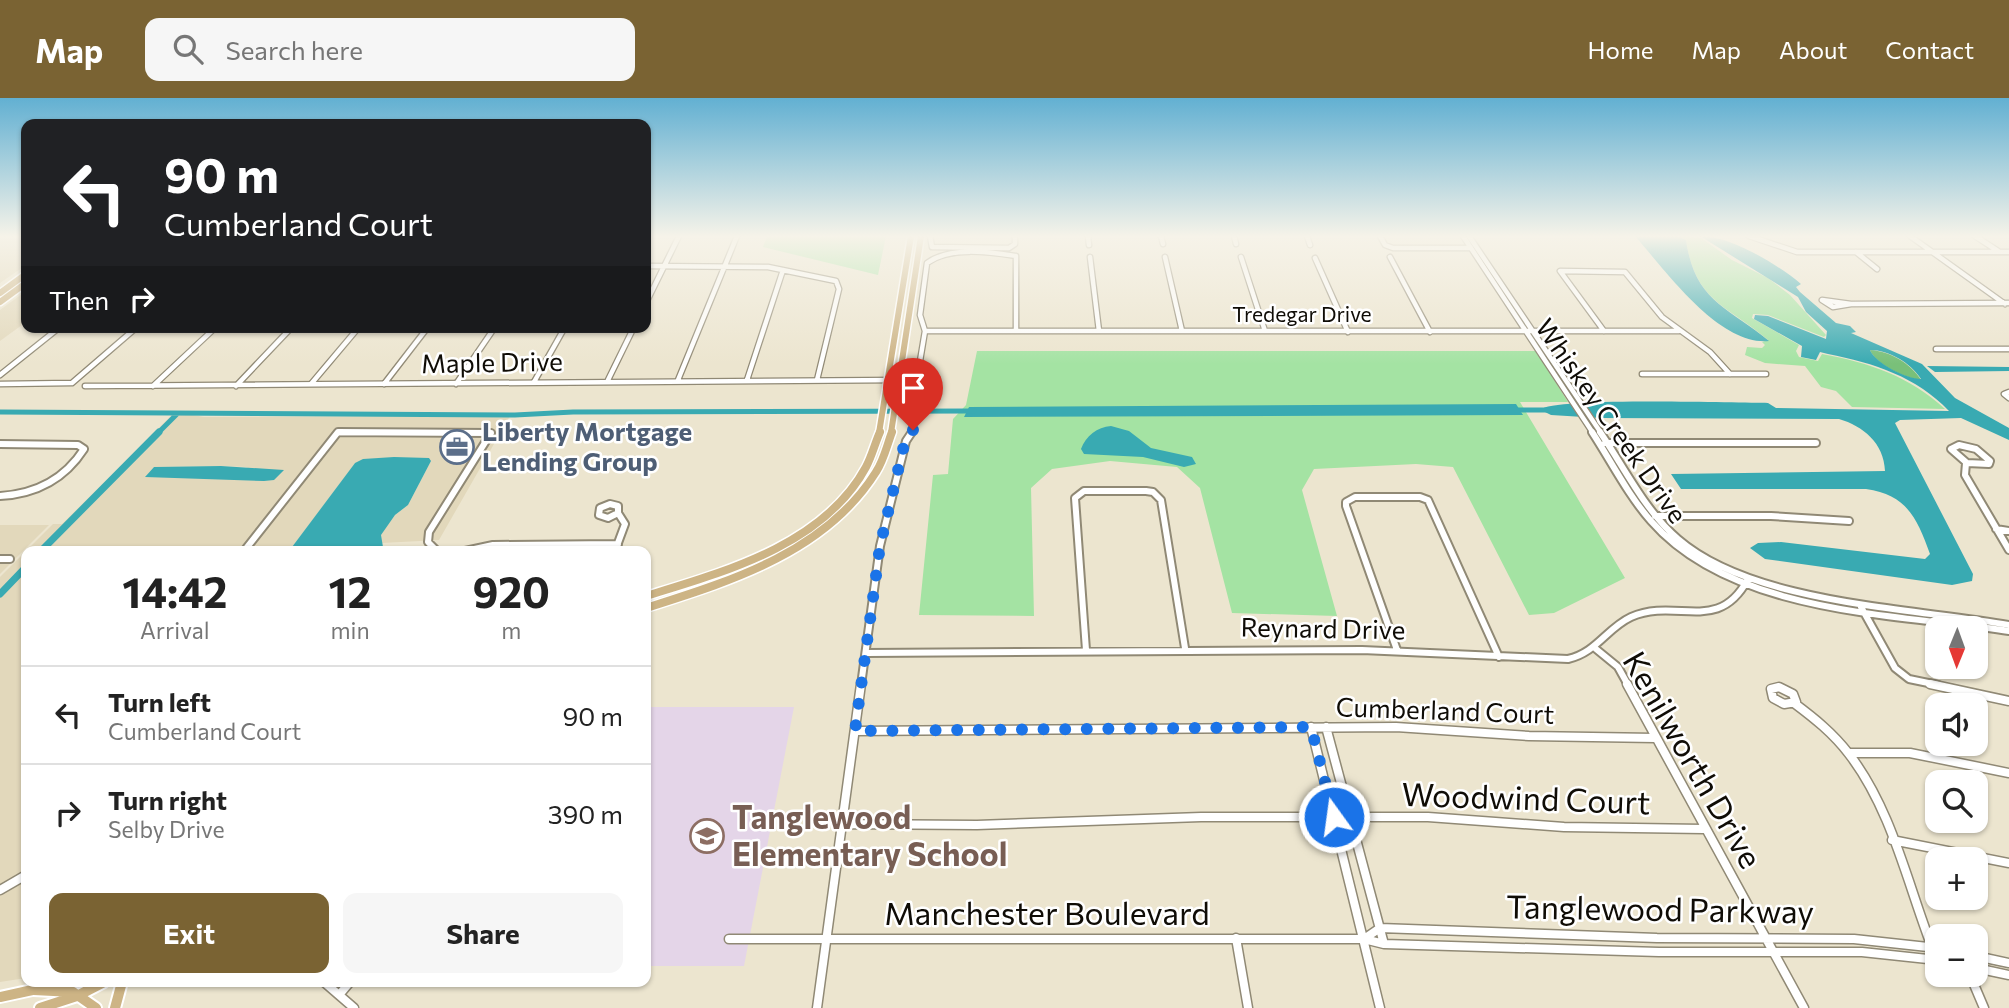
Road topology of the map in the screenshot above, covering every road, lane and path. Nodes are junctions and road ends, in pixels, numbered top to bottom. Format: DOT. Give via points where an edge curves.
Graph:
graph roads {
  1 [pos="720,278"];
  2 [pos="780,278"];
  3 [pos="823,278"];
  4 [pos="904,278"];
  5 [pos="914,278"];
  6 [pos="924,278"];
  7 [pos="1016,278"];
  8 [pos="1093,278"];
  9 [pos="1171,278"];
  10 [pos="1248,278"];
  11 [pos="1324,278"];
  12 [pos="1401,278"];
  13 [pos="1491,278"];
  14 [pos="1497,278"];
  15 [pos="1565,278"];
  16 [pos="1630,278"];
  17 [pos="1970,278"];
  18 [pos="21,280"];
  19 [pos="21,290"];
  20 [pos="0,293"];
  21 [pos="0,302"];
  22 [pos="1851,304"];
  23 [pos="2007,304"];
  24 [pos="925,331"];
  25 [pos="1016,331"];
  26 [pos="1099,331"];
  27 [pos="1182,331"];
  28 [pos="1265,331"];
  29 [pos="1348,331"];
  30 [pos="1604,331"];
  31 [pos="1679,331"];
  32 [pos="1430,332"];
  33 [pos="1525,332"];
  34 [pos="1533,332"];
  35 [pos="52,333"];
  36 [pos="130,333"];
  37 [pos="210,333"];
  38 [pos="286,333"];
  39 [pos="354,333"];
  40 [pos="423,333"];
  41 [pos="491,333"];
  42 [pos="562,333"];
  43 [pos="631,333"];
  44 [pos="1936,349"];
  45 [pos="2009,349"];
  46 [pos="0,374"];
  47 [pos="1642,374"];
  48 [pos="1730,374"];
  49 [pos="1766,374"];
  50 [pos="927,376"];
  51 [pos="608,380"];
  52 [pos="678,380"];
  53 [pos="747,380"];
  54 [pos="817,380"];
  55 [pos="888,380"];
  56 [pos="900,380"];
  57 [pos="534,382"];
  58 [pos="0,384"];
  59 [pos="311,384"];
  60 [pos="384,384"];
  61 [pos="456,384"];
  62 [pos="85,386"];
  63 [pos="153,386"];
  64 [pos="236,386"];
  65 [pos="2009,392"];
  66 [pos="2009,398"];
  67 [pos="913,430"];
  68 [pos="1599,443"];
  69 [pos="1608,443"];
  70 [pos="1816,443"];
  71 [pos="0,444"];
  72 [pos="1966,463"];
  73 [pos="0,496"];
  74 [pos="618,513"];
  75 [pos="1647,516"];
  76 [pos="1656,516"];
  77 [pos="1849,521"];
  78 [pos="1996,529"];
  79 [pos="2009,531"];
  80 [pos="248,546"];
  81 [pos="432,546"];
  82 [pos="488,546"];
  83 [pos="534,546"];
  84 [pos="617,546"];
  85 [pos="2009,550"];
  86 [pos="0,559"];
  87 [pos="10,559"];
  88 [pos="1747,582"];
  89 [pos="651,594"];
  90 [pos="651,606"];
  91 [pos="1860,606"];
  92 [pos="2009,625"];
  93 [pos="2009,631"];
  94 [pos="1185,648"];
  95 [pos="1596,649"];
  96 [pos="1086,650"];
  97 [pos="1397,650"];
  98 [pos="866,653"];
  99 [pos="1499,657"];
  100 [pos="2009,701"];
  101 [pos="1794,703"];
  102 [pos="1311,727"];
  103 [pos="1326,727"];
  104 [pos="855,731"];
  105 [pos="1655,738"];
  106 [pos="1851,753"];
  107 [pos="2009,773"];
  108 [pos="1334,817"];
  109 [pos="1350,817"];
  110 [pos="842,824"];
  111 [pos="1703,829"];
  112 [pos="1892,840"];
  113 [pos="2009,863"];
  114 [pos="21,877"];
  115 [pos="0,890"];
  116 [pos="1925,925"];
  117 [pos="1380,928"];
  118 [pos="1507,930"];
  119 [pos="1636,937"];
  120 [pos="1236,938"];
  121 [pos="1766,938"];
  122 [pos="729,939"];
  123 [pos="826,939"];
  124 [pos="1364,939"];
  125 [pos="1384,944"];
  126 [pos="1511,945"];
  127 [pos="1925,946"];
  128 [pos="1642,951"];
  129 [pos="1773,952"];
  130 [pos="1925,959"];
  131 [pos="1988,959"];
  132 [pos="2009,963"];
  133 [pos="1988,971"];
  134 [pos="2009,975"];
  135 [pos="45,987"];
  136 [pos="97,987"];
  137 [pos="121,987"];
  138 [pos="329,987"];
  139 [pos="345,987"];
  140 [pos="1975,987"];
  141 [pos="34,990"];
  142 [pos="338,995"];
  143 [pos="0,997"];
  144 [pos="88,1003"];
  145 [pos="40,1008"];
  146 [pos="115,1008"];
  147 [pos="354,1008"];
  148 [pos="817,1008"];
  149 [pos="1248,1008"];
  150 [pos="1380,1008"];
  151 [pos="1804,1008"];
  152 [pos="1984,1008"];
  1 -- 52 [label="street"];
  2 -- 53 [label="street"];
  3 -- 54 [label="street" via="839,286"];
  4 -- 55 [label="main road"];
  5 -- 56 [label="main road"];
  6 -- 24 [label="street" via="920,315"];
  7 -- 25 [label="street"];
  8 -- 26 [label="street"];
  9 -- 27 [label="street"];
  10 -- 28 [label="street"];
  11 -- 29 [label="street"];
  12 -- 32 [label="street"];
  13 -- 33 [label="street, Whiskey Creek Drive"];
  14 -- 34 [label="street, Whiskey Creek Drive"];
  15 -- 30 [label="street"];
  16 -- 31 [label="street" via="1661,317"];
  17 -- 23 [label="street"];
  18 -- 20 [label="main road"];
  19 -- 21 [label="main road"];
  22 -- 22 [label="street" via="1832,300 1822,300 1833,307"];
  22 -- 23 [label="street"];
  24 -- 25 [label="street, Tredegar Drive"];
  24 -- 50 [label="street" via="920,361"];
  25 -- 26 [label="street, Tredegar Drive"];
  26 -- 27 [label="street, Tredegar Drive"];
  27 -- 28 [label="street, Tredegar Drive"];
  28 -- 29 [label="street, Tredegar Drive"];
  29 -- 32 [label="street, Tredegar Drive"];
  30 -- 31 [label="street, Tredegar Drive"];
  30 -- 34 [label="street, Tredegar Drive"];
  31 -- 48 [label="street" via="1710,352"];
  32 -- 33 [label="street, Tredegar Drive"];
  33 -- 34 [label="street, Tredegar Drive"];
  33 -- 68 [label="street, Whiskey Creek Drive"];
  34 -- 69 [label="street, Whiskey Creek Drive"];
  35 -- 46 [label="street"];
  36 -- 58 [label="street" via="72,383"];
  37 -- 63 [label="street"];
  38 -- 64 [label="street"];
  39 -- 59 [label="street"];
  40 -- 60 [label="street"];
  41 -- 61 [label="street"];
  42 -- 57 [label="street"];
  43 -- 51 [label="street"];
  44 -- 45 [label="street"];
  47 -- 48 [label="street"];
  48 -- 49 [label="street"];
  51 -- 52 [label="street, Maple Drive"];
  51 -- 57 [label="street, Maple Drive"];
  52 -- 53 [label="street, Maple Drive"];
  53 -- 54 [label="street, Maple Drive"];
  54 -- 55 [label="street, Maple Drive"];
  55 -- 56 [label="street, Maple Drive"];
  55 -- 89 [label="main road" via="878,441 863,472 816,522 739,565"];
  56 -- 90 [label="main road" via="889,446 874,477 848,508 782,556 735,578"];
  57 -- 61 [label="street, Maple Drive"];
  59 -- 60 [label="street, Maple Drive"];
  59 -- 64 [label="street, Maple Drive"];
  60 -- 61 [label="street, Maple Drive"];
  62 -- 63 [label="street, Maple Drive"];
  63 -- 64 [label="street, Maple Drive"];
  65 -- 66 [label="street" via="2004,394"];
  67 -- 98 [label="street" via="905,441 885,522"];
  68 -- 69 [label="street"];
  68 -- 75 [label="street, Whiskey Creek Drive"];
  69 -- 70 [label="street"];
  69 -- 76 [label="street, Whiskey Creek Drive"];
  71 -- 73 [label="street" via="83,446 82,453 39,492"];
  72 -- 72 [label="street" via="1984,466 1990,461 1976,449 1953,446 1952,453"];
  72 -- 78 [label="street" via="1965,475"];
  74 -- 84 [label="street" via="625,524"];
  75 -- 76 [label="street"];
  75 -- 88 [label="street, Whiskey Creek Drive" via="1683,552"];
  76 -- 77 [label="street"];
  76 -- 88 [label="street, Whiskey Creek Drive" via="1699,556"];
  78 -- 79 [label="street"];
  78 -- 85 [label="street"];
  80 -- 81 [label="street" via="338,432 491,433 429,532"];
  82 -- 83 [label="street"];
  86 -- 87 [label="street"];
  88 -- 91 [label="street, Whiskey Creek Drive" via="1788,597"];
  88 -- 95 [label="street, Reynard Drive" via="1733,604 1720,610 1634,615"];
  91 -- 92 [label="street, Whiskey Creek Drive"];
  91 -- 93 [label="street, Whiskey Creek Drive"];
  91 -- 100 [label="street" via="1895,668 1909,679"];
  94 -- 96 [label="street, Reynard Drive"];
  94 -- 96 [label="street" via="1161,500 1146,491 1091,491 1075,498"];
  94 -- 97 [label="street, Reynard Drive"];
  95 -- 99 [label="street, Reynard Drive" via="1568,659"];
  95 -- 105 [label="street, Kenilworth Drive" via="1618,667"];
  96 -- 98 [label="street, Reynard Drive"];
  97 -- 99 [label="street, Reynard Drive"];
  97 -- 99 [label="street" via="1346,506 1355,496 1428,500"];
  98 -- 104 [label="street"];
  101 -- 106 [label="street" via="1822,722"];
  102 -- 103 [label="street, Cumberland Court"];
  102 -- 104 [label="street, Cumberland Court"];
  102 -- 108 [label="street"];
  103 -- 105 [label="street, Cumberland Court"];
  103 -- 109 [label="street"];
  104 -- 110 [label="street"];
  105 -- 111 [label="street, Kenilworth Drive"];
  106 -- 107 [label="street" via="1910,753"];
  106 -- 112 [label="street" via="1869,781"];
  108 -- 109 [label="street, Woodwind Court"];
  108 -- 110 [label="street, Woodwind Court"];
  108 -- 124 [label="street"];
  109 -- 111 [label="street, Woodwind Court"];
  109 -- 117 [label="street"];
  110 -- 123 [label="street"];
  111 -- 121 [label="street, Kenilworth Drive"];
  112 -- 113 [label="street"];
  112 -- 116 [label="street"];
  114 -- 115 [label="street"];
  117 -- 118 [label="street, Tanglewood Parkway"];
  117 -- 124 [label="street"];
  117 -- 125 [label="street"];
  118 -- 119 [label="street, Tanglewood Parkway"];
  118 -- 126 [label="street"];
  119 -- 121 [label="street, Tanglewood Parkway"];
  119 -- 128 [label="street"];
  120 -- 123 [label="street, Manchester Boulevard"];
  120 -- 124 [label="street, Manchester Boulevard"];
  120 -- 149 [label="street"];
  121 -- 127 [label="street, Tanglewood Parkway" via="1888,940"];
  121 -- 129 [label="street, Kenilworth Drive"];
  122 -- 123 [label="street, Manchester Boulevard"];
  123 -- 148 [label="street"];
  124 -- 125 [label="street, Tanglewood Parkway"];
  124 -- 150 [label="street"];
  125 -- 126 [label="street, Tanglewood Parkway"];
  126 -- 128 [label="street, Tanglewood Parkway"];
  128 -- 129 [label="street, Tanglewood Parkway"];
  129 -- 130 [label="street, Tanglewood Parkway" via="1863,952"];
  129 -- 151 [label="street, Kenilworth Drive"];
  131 -- 132 [label="street"];
  133 -- 134 [label="street"];
  135 -- 141 [label="main road"];
  136 -- 144 [label="main road"];
  137 -- 146 [label="main road"];
  138 -- 142 [label="street"];
  139 -- 142 [label="street"];
  140 -- 152 [label="street"];
  141 -- 143 [label="main road"];
  141 -- 144 [label="main road" via="63,990"];
  142 -- 147 [label="street"];
  144 -- 145 [label="main road"];
}
